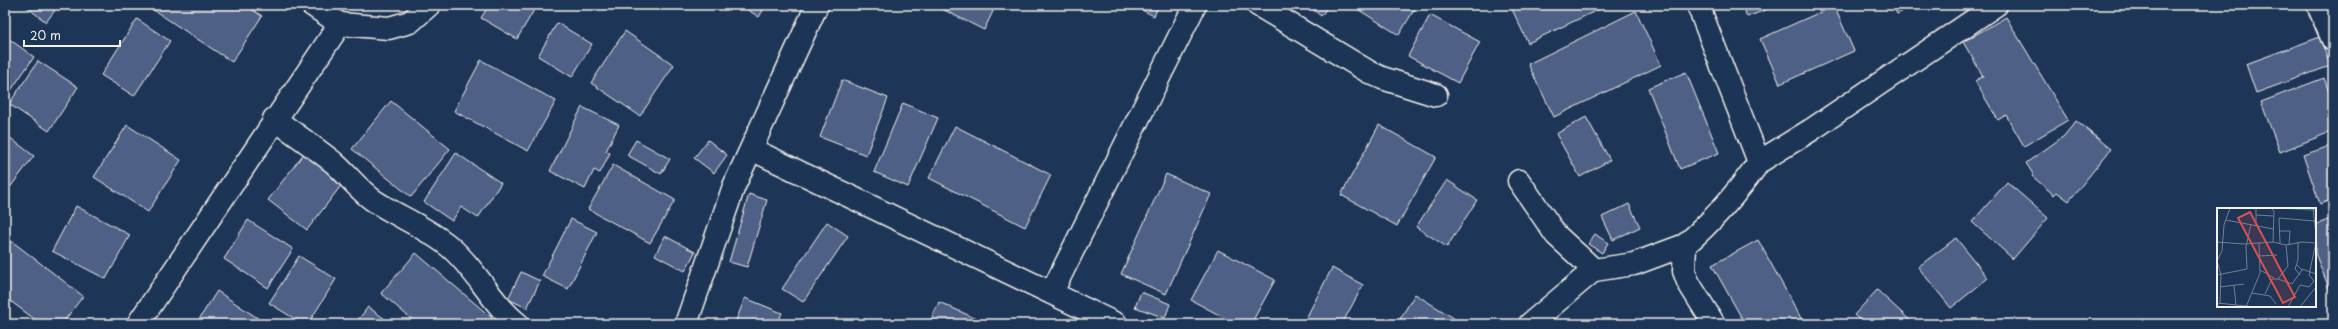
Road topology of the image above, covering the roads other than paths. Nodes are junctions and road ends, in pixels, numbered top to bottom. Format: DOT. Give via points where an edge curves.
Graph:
graph roads {
  1 [pos="312,5"];
  2 [pos="429,5"];
  3 [pos="817,5"];
  4 [pos="1195,5"];
  5 [pos="1258,5"];
  6 [pos="1698,5"];
  7 [pos="1996,5"];
  8 [pos="2318,5"];
  9 [pos="340,24"];
  10 [pos="2333,40"];
  11 [pos="1436,95"];
  12 [pos="274,119"];
  13 [pos="751,148"];
  14 [pos="1759,162"];
  15 [pos="1519,181"];
  16 [pos="1685,245"];
  17 [pos="1594,270"];
  18 [pos="1052,292"];
  19 [pos="138,324"];
  20 [pos="518,324"];
  21 [pos="686,324"];
  22 [pos="1116,324"];
  23 [pos="1530,324"];
  24 [pos="1714,324"];
  1 -- 9 [label="street"];
  2 -- 9 [label="street" via="410,22 389,28"];
  3 -- 13 [label="street"];
  4 -- 18 [label="street"];
  5 -- 11 [label="street" via="1369,72"];
  6 -- 14 [label="street"];
  7 -- 14 [label="street" via="1812,130"];
  8 -- 10 [label="street"];
  9 -- 12 [label="street"];
  12 -- 19 [label="street"];
  12 -- 20 [label="street" via="334,163 362,192 378,204 423,227 450,247 475,272 503,312"];
  13 -- 18 [label="street"];
  13 -- 21 [label="street" via="734,186"];
  14 -- 16 [label="street" via="1736,194"];
  15 -- 17 [label="street" via="1556,235"];
  16 -- 17 [label="street" via="1634,264"];
  16 -- 24 [label="street" via="1684,271 1688,282"];
  17 -- 23 [label="street"];
  18 -- 22 [label="street"];
}
